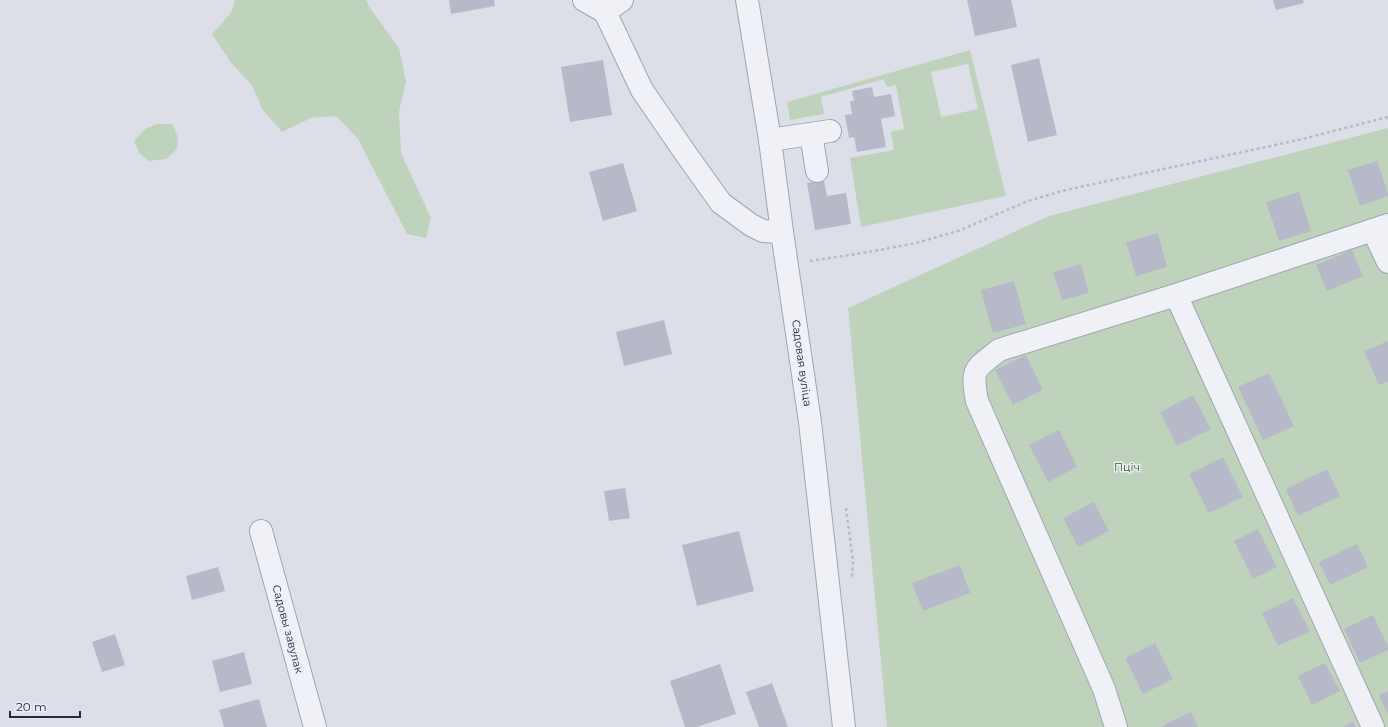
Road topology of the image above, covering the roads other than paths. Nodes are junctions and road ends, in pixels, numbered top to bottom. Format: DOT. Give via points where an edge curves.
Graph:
graph roads {
  1 [pos="584,0"];
  2 [pos="747,0"];
  3 [pos="613,6"];
  4 [pos="770,140"];
  5 [pos="817,171"];
  6 [pos="1380,228"];
  7 [pos="782,232"];
  8 [pos="1388,262"];
  9 [pos="1176,295"];
  10 [pos="261,531"];
  11 [pos="315,727"];
  12 [pos="844,727"];
  13 [pos="1116,727"];
  14 [pos="1372,727"];
  1 -- 3 [label="street"];
  2 -- 4 [label="street, Садовая вуліца"];
  3 -- 7 [label="street" via="642,90 721,203 763,231"];
  4 -- 5 [label="street" via="820,132"];
  4 -- 7 [label="street, Садовая вуліца"];
  6 -- 8 [label="street"];
  6 -- 9 [label="street"];
  7 -- 12 [label="street, Садовая вуліца" via="810,422"];
  9 -- 13 [label="street" via="999,350 977,367 973,381 977,401 1104,689"];
  9 -- 14 [label="street"];
  10 -- 11 [label="street, Садовы завулак"];
}
